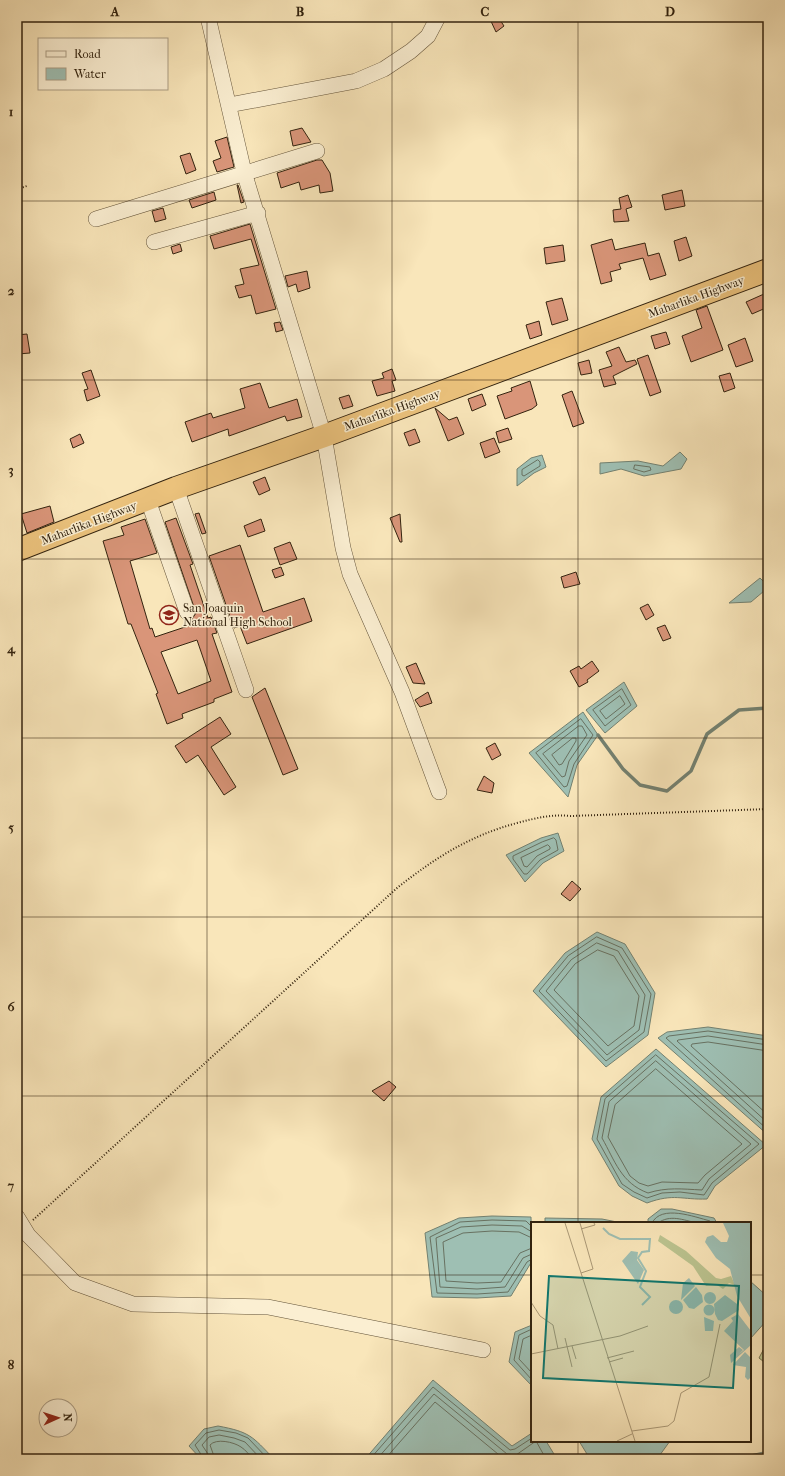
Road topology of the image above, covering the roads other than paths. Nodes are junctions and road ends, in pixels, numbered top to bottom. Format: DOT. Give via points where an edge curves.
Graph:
graph roads {
  1 [pos="208,17"];
  2 [pos="438,17"];
  3 [pos="229,105"];
  4 [pos="317,151"];
  5 [pos="244,172"];
  6 [pos="258,213"];
  7 [pos="96,219"];
  8 [pos="154,242"];
  9 [pos="768,270"];
  10 [pos="324,436"];
  11 [pos="176,488"];
  12 [pos="148,500"];
  13 [pos="17,550"];
  14 [pos="187,612"];
  15 [pos="246,690"];
  16 [pos="439,792"];
  17 [pos="20,1222"];
  18 [pos="483,1350"];
  1 -- 3 [label="street"];
  2 -- 3 [label="street" via="428,36 412,51 384,69 356,81"];
  3 -- 5 [label="street"];
  4 -- 5 [label="street"];
  5 -- 6 [label="street"];
  5 -- 7 [label="street"];
  6 -- 8 [label="street"];
  6 -- 10 [label="street"];
  9 -- 10 [label="highway, Maharlika Highway"];
  10 -- 11 [label="highway, Maharlika Highway"];
  10 -- 16 [label="street" via="343,548 350,574 402,692"];
  11 -- 12 [label="highway, Maharlika Highway"];
  11 -- 15 [label="street"];
  12 -- 13 [label="highway, Maharlika Highway"];
  12 -- 14 [label="street"];
  17 -- 18 [label="street" via="28,1235 76,1283 134,1304 268,1307"];
}
